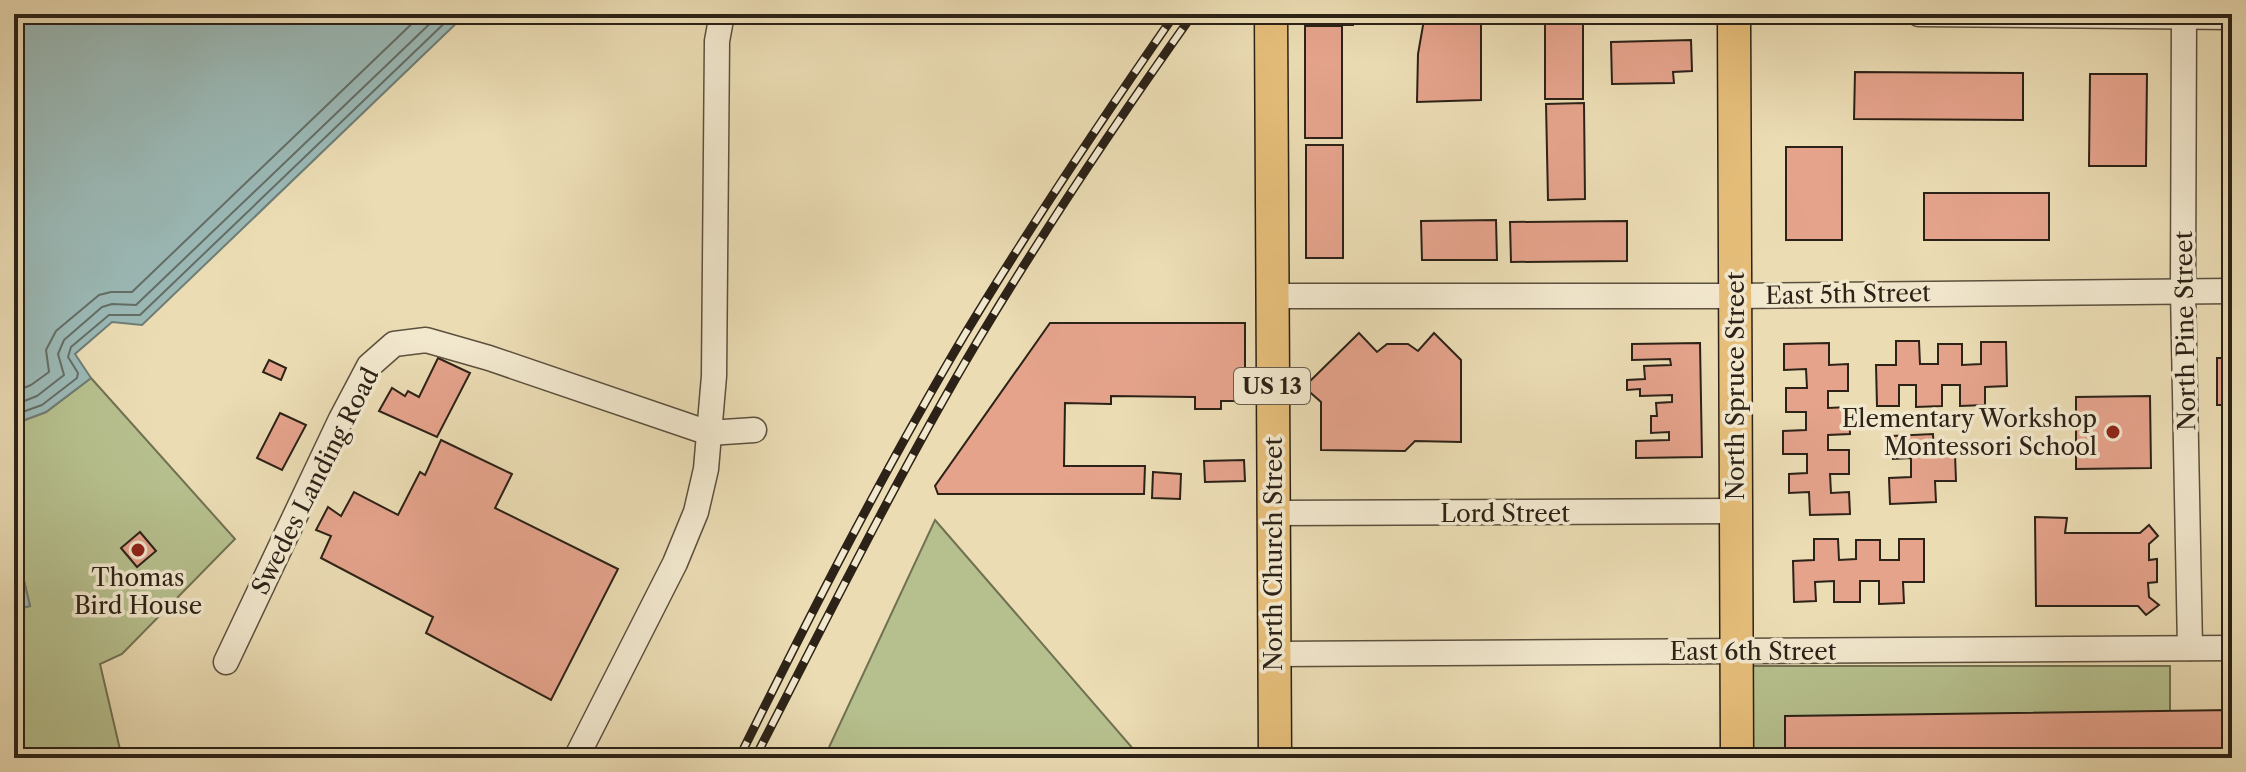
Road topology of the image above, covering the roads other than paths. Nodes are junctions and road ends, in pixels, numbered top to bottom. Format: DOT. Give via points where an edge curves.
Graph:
graph roads {
  1 [pos="722,14"];
  2 [pos="730,14"];
  3 [pos="1271,14"];
  4 [pos="1734,14"];
  5 [pos="1919,14"];
  6 [pos="2184,15"];
  7 [pos="2232,17"];
  8 [pos="717,41"];
  9 [pos="2183,291"];
  10 [pos="2232,291"];
  11 [pos="1272,296"];
  12 [pos="1735,296"];
  13 [pos="754,430"];
  14 [pos="709,433"];
  15 [pos="1735,511"];
  16 [pos="1274,513"];
  17 [pos="2190,648"];
  18 [pos="2232,648"];
  19 [pos="1738,651"];
  20 [pos="1274,654"];
  21 [pos="226,662"];
  22 [pos="576,758"];
  23 [pos="1275,758"];
  24 [pos="1737,758"];
  1 -- 8 [label="street"];
  2 -- 8 [label="street"];
  3 -- 11 [label="main road, North Church Street / US 13"];
  4 -- 12 [label="main road, North Spruce Street"];
  5 -- 6 [label="street"];
  6 -- 7 [label="street"];
  6 -- 9 [label="street, North Pine Street"];
  8 -- 14 [label="street"];
  9 -- 10 [label="street, East 5th Street"];
  9 -- 12 [label="street, East 5th Street"];
  9 -- 17 [label="street, North Pine Street"];
  11 -- 12 [label="street, East 5th Street"];
  11 -- 16 [label="main road, North Church Street / US 13"];
  12 -- 15 [label="main road, North Spruce Street"];
  13 -- 14 [label="street, Swedes Landing Road"];
  14 -- 21 [label="street, Swedes Landing Road" via="426,340 394,344 369,366 341,419"];
  14 -- 22 [label="street" via="696,512"];
  15 -- 16 [label="street, Lord Street"];
  15 -- 19 [label="main road, North Spruce Street"];
  16 -- 20 [label="main road, North Church Street / US 13"];
  17 -- 18 [label="street, East 6th Street"];
  17 -- 19 [label="street, East 6th Street"];
  19 -- 20 [label="street, East 6th Street"];
  19 -- 24 [label="main road, North Spruce Street"];
  20 -- 23 [label="main road, North Church Street / US 13"];
}
